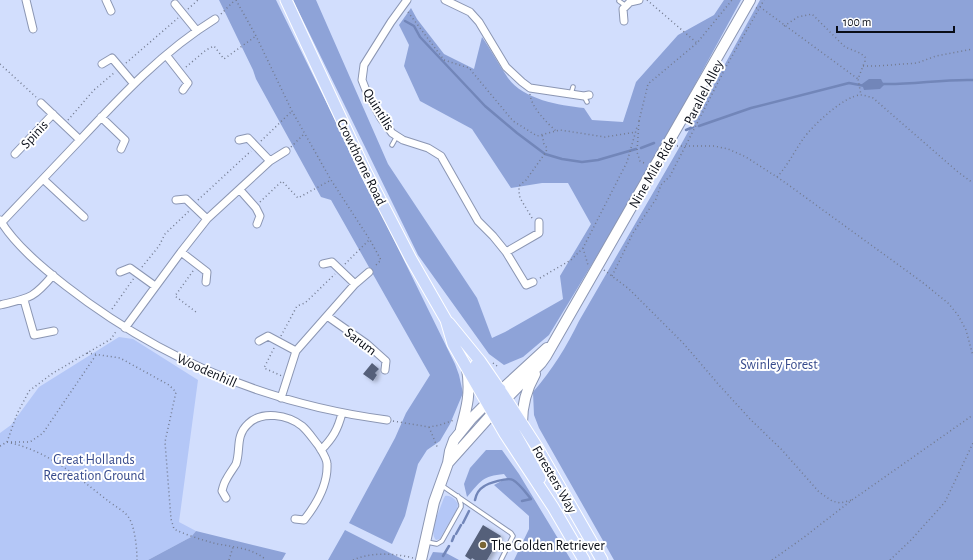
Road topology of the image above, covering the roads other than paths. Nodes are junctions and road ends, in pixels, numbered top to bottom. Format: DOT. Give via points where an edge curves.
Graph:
graph roads {
  1 [pos="26,0"];
  2 [pos="106,0"];
  3 [pos="286,0"];
  4 [pos="445,0"];
  5 [pos="640,0"];
  6 [pos="750,0"];
  7 [pos="619,1"];
  8 [pos="405,3"];
  9 [pos="175,4"];
  10 [pos="626,6"];
  11 [pos="111,11"];
  12 [pos="215,19"];
  13 [pos="624,20"];
  14 [pos="33,29"];
  15 [pos="197,31"];
  16 [pos="166,55"];
  17 [pos="102,64"];
  18 [pos="134,84"];
  19 [pos="183,90"];
  20 [pos="587,97"];
  21 [pos="41,103"];
  22 [pos="53,114"];
  23 [pos="101,117"];
  24 [pos="397,136"];
  25 [pos="80,140"];
  26 [pos="239,140"];
  27 [pos="392,145"];
  28 [pos="121,149"];
  29 [pos="286,151"];
  30 [pos="14,154"];
  31 [pos="270,162"];
  32 [pos="43,179"];
  33 [pos="240,190"];
  34 [pos="176,200"];
  35 [pos="84,217"];
  36 [pos="207,219"];
  37 [pos="1,221"];
  38 [pos="539,222"];
  39 [pos="257,224"];
  40 [pos="181,252"];
  41 [pos="506,252"];
  42 [pos="323,264"];
  43 [pos="120,272"];
  44 [pos="369,272"];
  45 [pos="53,276"];
  46 [pos="206,282"];
  47 [pos="533,282"];
  48 [pos="355,284"];
  49 [pos="155,286"];
  50 [pos="24,300"];
  51 [pos="0,305"];
  52 [pos="327,316"];
  53 [pos="446,320"];
  54 [pos="123,326"];
  55 [pos="54,331"];
  56 [pos="259,341"];
  57 [pos="553,343"];
  58 [pos="296,351"];
  59 [pos="541,363"];
  60 [pos="467,369"];
  61 [pos="385,370"];
  62 [pos="281,398"];
  63 [pos="496,401"];
  64 [pos="342,413"];
  65 [pos="387,420"];
  66 [pos="522,423"];
  67 [pos="460,433"];
  68 [pos="321,450"];
  69 [pos="448,463"];
  70 [pos="440,484"];
  71 [pos="458,495"];
  72 [pos="226,498"];
  73 [pos="470,504"];
  74 [pos="459,510"];
  75 [pos="295,519"];
  76 [pos="426,542"];
  77 [pos="419,559"];
  78 [pos="501,560"];
  79 [pos="584,560"];
  80 [pos="602,560"];
  1 -- 14 [label="street"];
  2 -- 11 [label="street"];
  3 -- 53 [label="main road, Crowthorne Road" via="366,172"];
  4 -- 20 [label="street" via="470,12 479,22 506,67 530,88 572,90"];
  5 -- 10 [label="street" via="630,2"];
  6 -- 57 [label="main road, Nine Mile Ride"];
  7 -- 10 [label="lane"];
  8 -- 24 [label="street, Quintilis" via="364,65 362,80 381,118"];
  9 -- 15 [label="street"];
  10 -- 13 [label="street" via="623,9"];
  12 -- 15 [label="street"];
  15 -- 16 [label="street"];
  16 -- 18 [label="street"];
  16 -- 19 [label="street" via="188,83"];
  17 -- 18 [label="street" via="112,58"];
  18 -- 23 [label="street"];
  21 -- 22 [label="street, Spinis"];
  22 -- 25 [label="street, Spinis"];
  22 -- 30 [label="street, Spinis"];
  23 -- 25 [label="street"];
  23 -- 28 [label="street" via="124,140"];
  24 -- 27 [label="lane"];
  24 -- 41 [label="street, Quintilis" via="441,156 478,221"];
  25 -- 32 [label="street"];
  26 -- 31 [label="street" via="248,138"];
  29 -- 31 [label="street"];
  31 -- 33 [label="street"];
  32 -- 35 [label="street"];
  32 -- 37 [label="street"];
  33 -- 36 [label="street"];
  33 -- 39 [label="street" via="256,208 260,216"];
  34 -- 36 [label="street" via="186,199"];
  36 -- 40 [label="street"];
  37 -- 45 [label="street, Woodenhill" via="38,264"];
  38 -- 41 [label="street" via="539,233"];
  40 -- 46 [label="street" via="207,272"];
  40 -- 49 [label="street"];
  41 -- 47 [label="street, Quintilis" via="526,285"];
  42 -- 48 [label="street" via="332,262"];
  43 -- 49 [label="street" via="130,268"];
  44 -- 48 [label="street"];
  45 -- 50 [label="street" via="33,296"];
  45 -- 54 [label="street, Woodenhill"];
  48 -- 52 [label="street"];
  49 -- 54 [label="street"];
  50 -- 51 [label="street"];
  50 -- 55 [label="street" via="34,336"];
  52 -- 58 [label="street"];
  52 -- 61 [label="street, Sarum" via="386,361"];
  53 -- 60 [label="main road, Crowthorne Road" via="453,344"];
  53 -- 63 [label="main road, Crowthorne Road" via="480,360"];
  54 -- 62 [label="street, Woodenhill" via="159,348 202,369"];
  56 -- 58 [label="street" via="268,336"];
  57 -- 59 [label="main road, Nine Mile Ride"];
  57 -- 63 [label="main road, Nine Mile Ride"];
  58 -- 62 [label="street"];
  59 -- 63 [label="main road, Nine Mile Ride"];
  59 -- 66 [label="main road" via="523,403"];
  60 -- 63 [label="main road, Crowthorne Road"];
  60 -- 67 [label="main road" via="469,395"];
  62 -- 64 [label="street, Woodenhill"];
  63 -- 66 [label="main road, Foresters Way"];
  63 -- 67 [label="main road, Nine Mile Ride"];
  63 -- 69 [label="main road, Nine Mile Ride"];
  63 -- 79 [label="main road, Foresters Way" via="528,471"];
  64 -- 65 [label="street, Woodenhill"];
  64 -- 68 [label="street" via="333,437"];
  66 -- 80 [label="main road, Foresters Way"];
  67 -- 69 [label="main road, Nine Mile Ride" via="454,440"];
  68 -- 72 [label="street" via="302,426 288,418 272,415 258,418 248,424 241,433 236,463 222,491"];
  68 -- 75 [label="street" via="327,463 326,480 312,510 304,520"];
  69 -- 70 [label="main road, Nine Mile Ride"];
  70 -- 71 [label="lane"];
  70 -- 76 [label="main road, Nine Mile Ride"];
  71 -- 73 [label="lane"];
  71 -- 74 [label="lane" via="461,504"];
  73 -- 74 [label="lane"];
  73 -- 78 [label="lane" via="512,533 513,536"];
  74 -- 76 [label="lane" via="442,541 437,544"];
  76 -- 77 [label="main road, Nine Mile Ride"];
}
